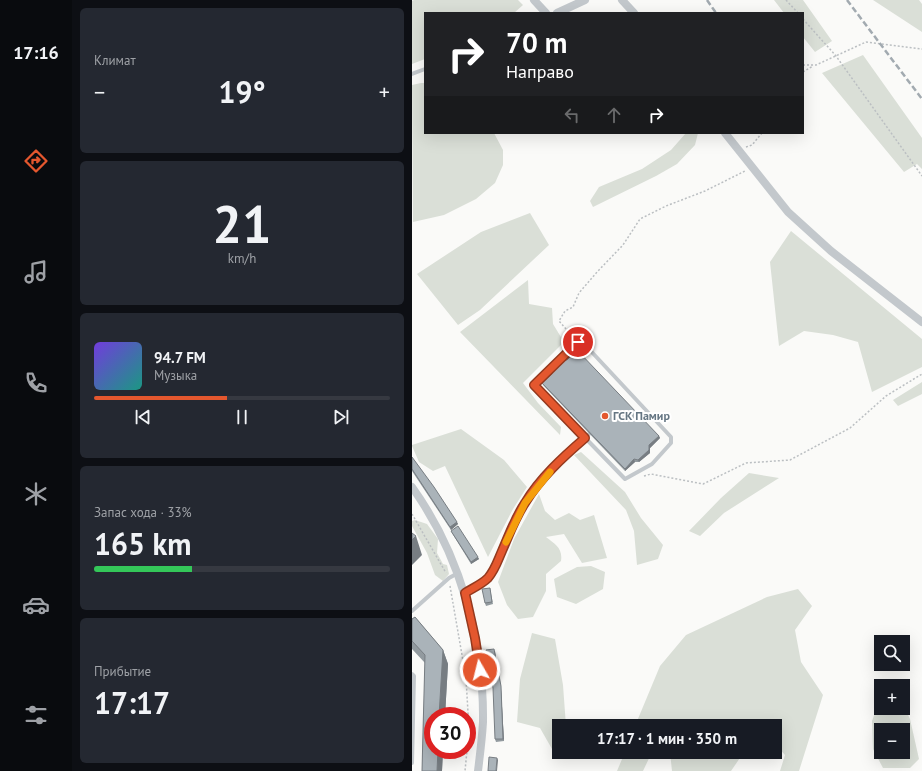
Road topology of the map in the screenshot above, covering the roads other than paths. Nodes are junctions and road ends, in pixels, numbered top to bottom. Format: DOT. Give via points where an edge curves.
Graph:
graph roads {
  1 [pos="534,0"];
  2 [pos="585,0"];
  3 [pos="622,0"];
  4 [pos="545,12"];
  5 [pos="559,12"];
  6 [pos="633,12"];
  7 [pos="424,69"];
  8 [pos="412,74"];
  9 [pos="727,134"];
  10 [pos="922,322"];
  11 [pos="589,434"];
  12 [pos="585,438"];
  13 [pos="412,487"];
  14 [pos="458,573"];
  15 [pos="465,593"];
  16 [pos="412,611"];
  17 [pos="412,674"];
  18 [pos="412,763"];
  19 [pos="478,771"];
  1 -- 4 [label="street"];
  2 -- 5 [label="street"];
  3 -- 6 [label="street"];
  7 -- 8 [label="lane"];
  9 -- 10 [label="street" via="788,212 831,252"];
  11 -- 12 [label="lane"];
  12 -- 12 [label="lane" via="534,385 578,342 588,348 671,437 672,443 652,464 626,479"];
  12 -- 15 [label="lane" via="545,477 525,503 494,570 483,583"];
  13 -- 14 [label="street" via="438,528"];
  14 -- 15 [label="street"];
  14 -- 16 [label="lane"];
  15 -- 19 [label="street" via="482,686 483,723"];
  17 -- 18 [label="lane"];
}
